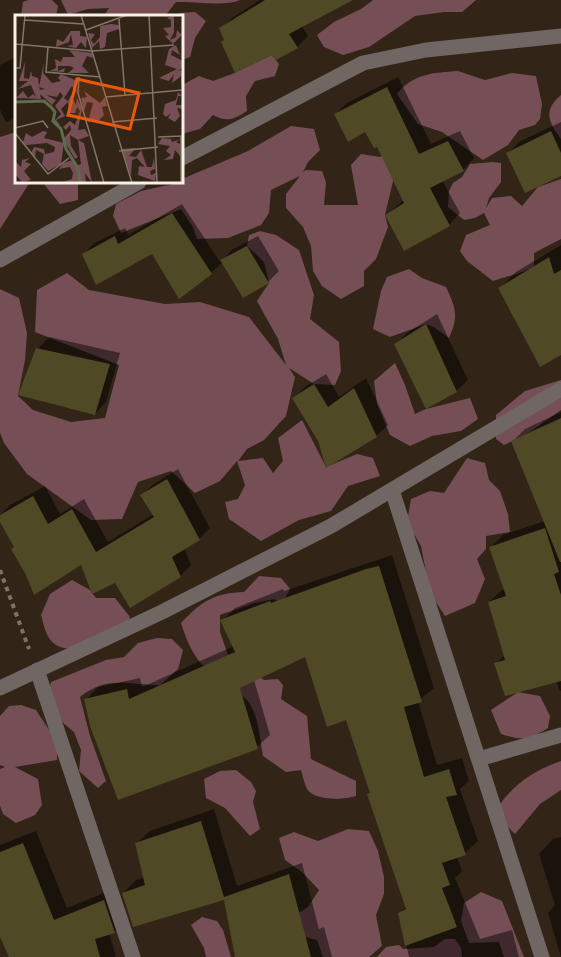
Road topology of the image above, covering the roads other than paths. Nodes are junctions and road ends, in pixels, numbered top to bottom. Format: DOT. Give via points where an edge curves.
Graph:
graph roads {
  1 [pos="561,36"];
  2 [pos="183,157"];
  3 [pos="137,183"];
  4 [pos="0,260"];
  5 [pos="561,389"];
  6 [pos="392,490"];
  7 [pos="37,670"];
  8 [pos="0,688"];
  9 [pos="561,735"];
  10 [pos="479,759"];
  11 [pos="133,957"];
  12 [pos="542,957"];
  1 -- 2 [label="street" via="426,50 363,63"];
  3 -- 4 [label="street"];
  5 -- 6 [label="street"];
  6 -- 7 [label="street" via="254,566"];
  6 -- 10 [label="street"];
  7 -- 8 [label="street"];
  7 -- 11 [label="street"];
  9 -- 10 [label="street"];
  10 -- 12 [label="street"];
}
